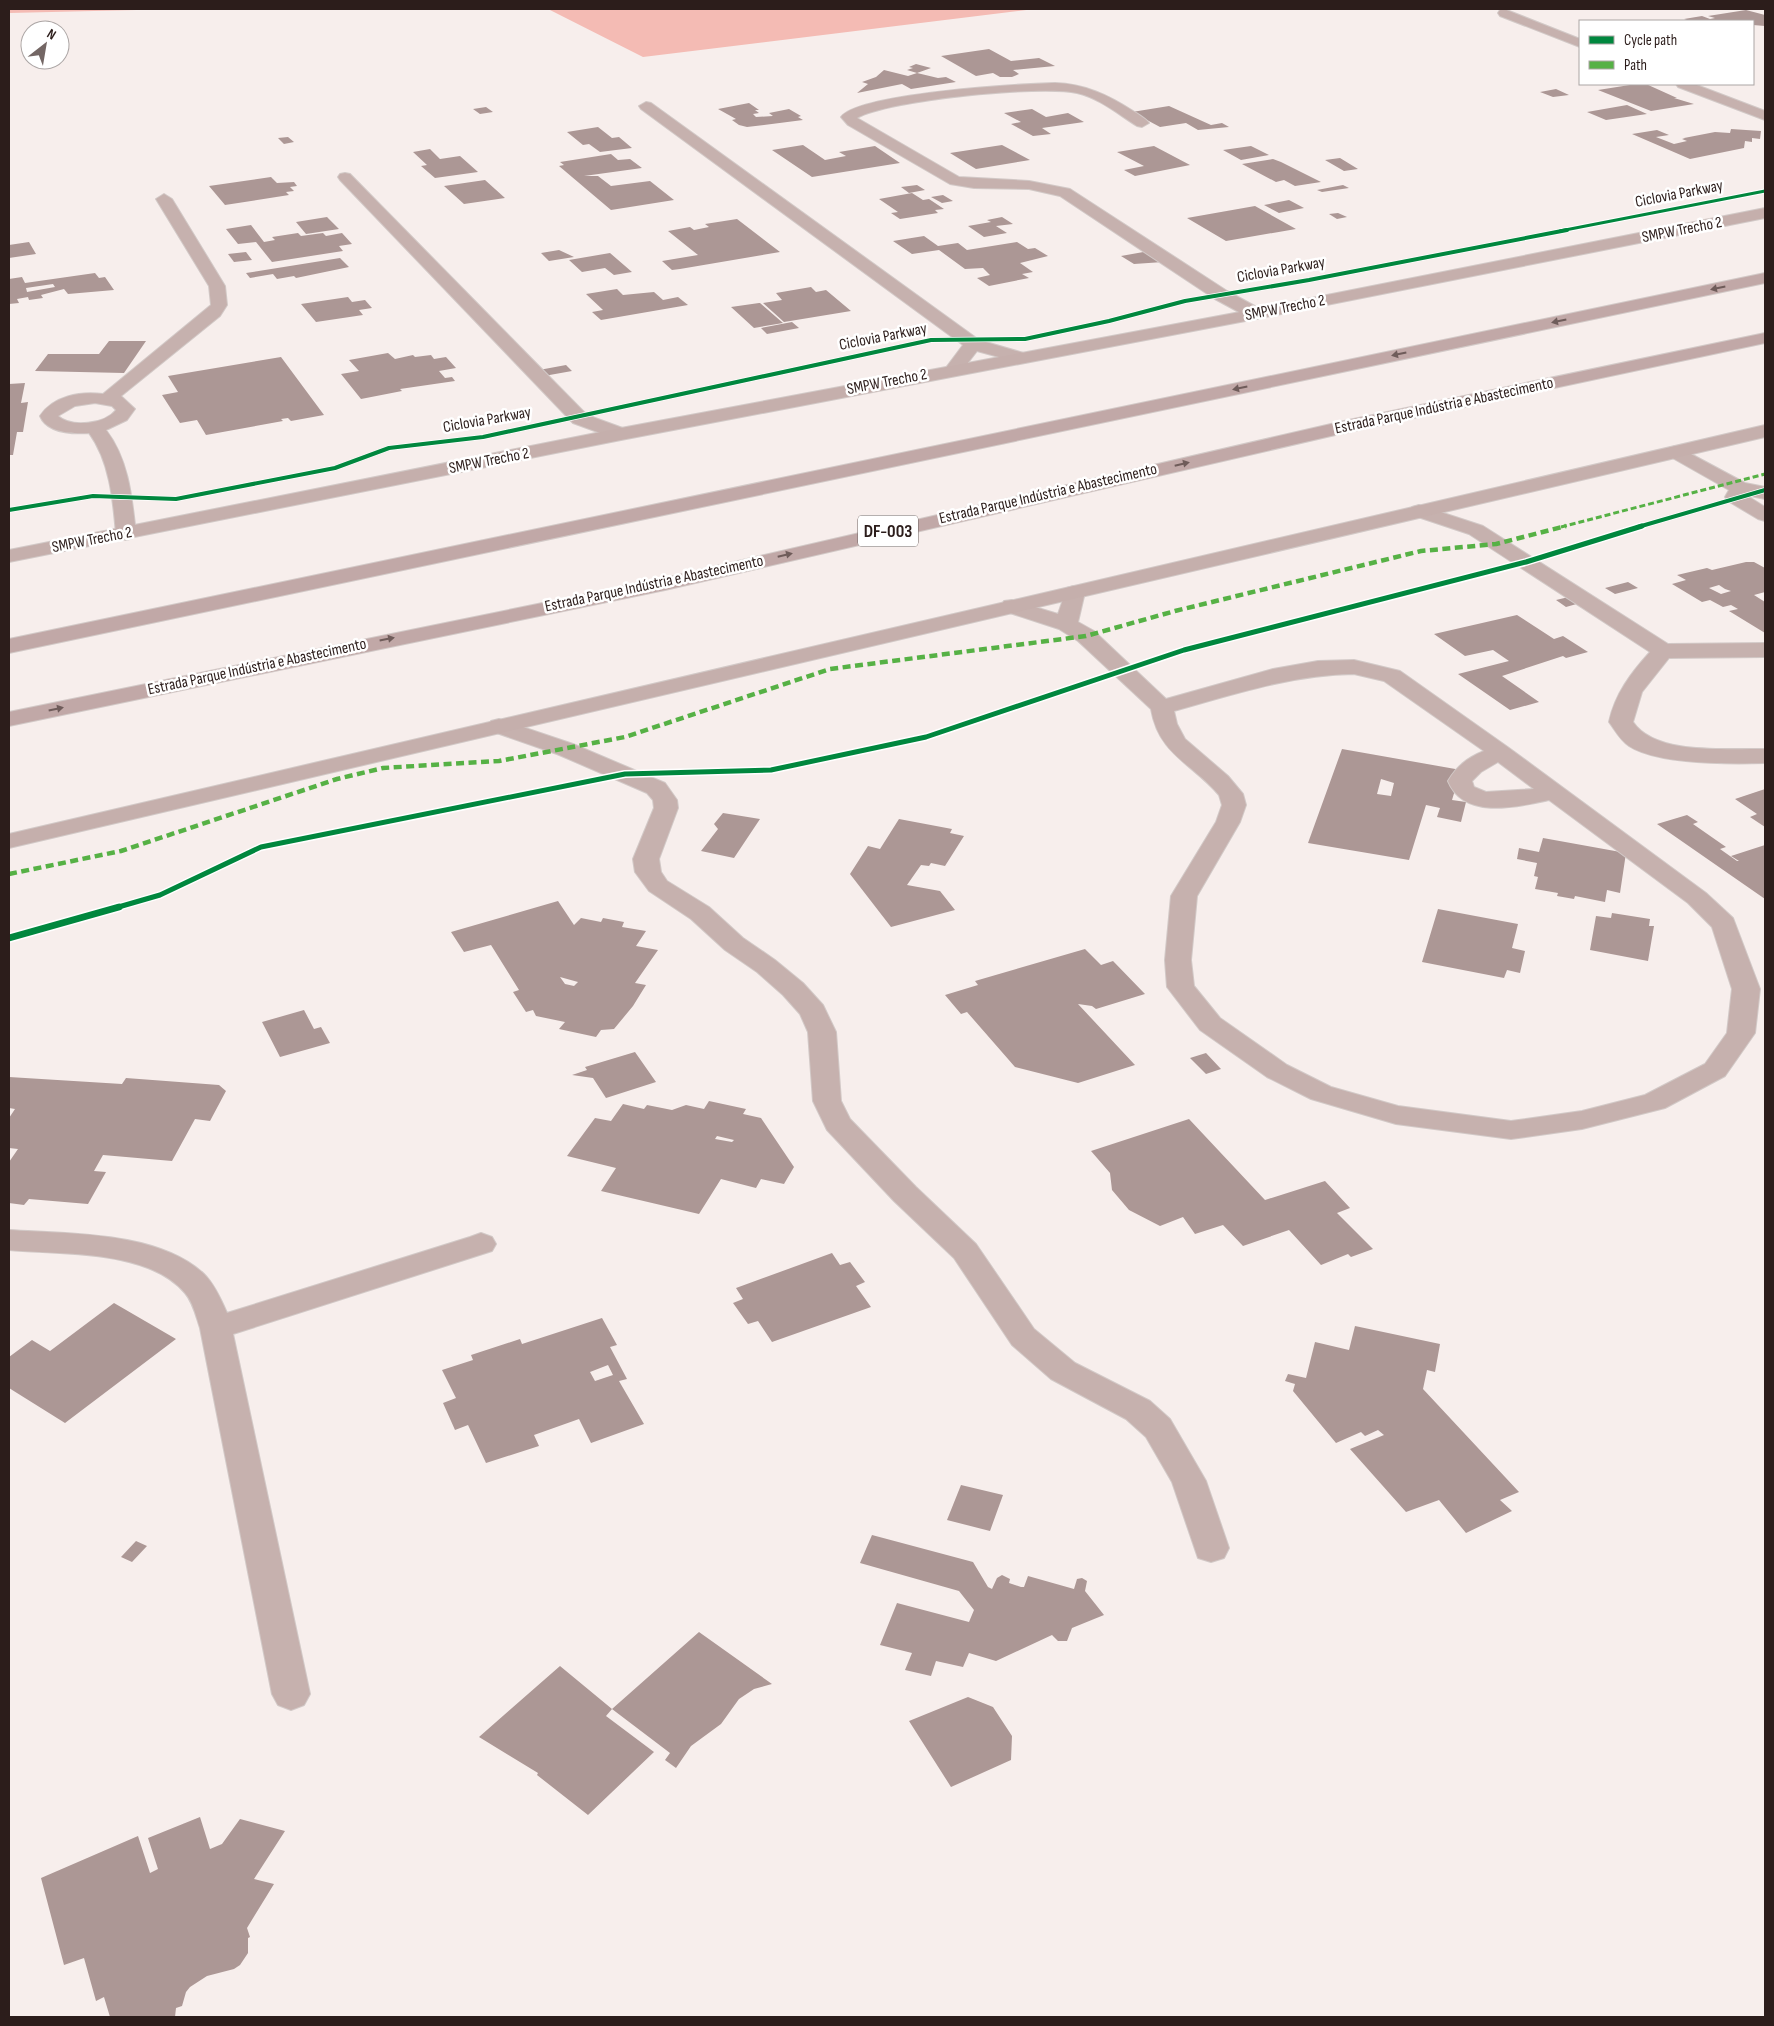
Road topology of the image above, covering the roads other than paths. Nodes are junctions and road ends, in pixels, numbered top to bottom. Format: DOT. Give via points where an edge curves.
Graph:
graph roads {
  1 [pos="1504,12"];
  2 [pos="1579,43"];
  3 [pos="1686,85"];
  4 [pos="646,106"];
  5 [pos="1765,116"];
  6 [pos="1142,123"];
  7 [pos="345,177"];
  8 [pos="164,199"];
  9 [pos="1765,214"];
  10 [pos="1765,278"];
  11 [pos="1256,314"];
  12 [pos="1765,338"];
  13 [pos="973,344"];
  14 [pos="1020,358"];
  15 [pos="954,369"];
  16 [pos="108,399"];
  17 [pos="580,419"];
  18 [pos="94,427"];
  19 [pos="1765,430"];
  20 [pos="621,434"];
  21 [pos="578,443"];
  22 [pos="1676,452"];
  23 [pos="1739,488"];
  24 [pos="1765,494"];
  25 [pos="1463,501"];
  26 [pos="1419,512"];
  27 [pos="1765,515"];
  28 [pos="1476,530"];
  29 [pos="126,534"];
  30 [pos="9,556"];
  31 [pos="1074,592"];
  32 [pos="1012,606"];
  33 [pos="1067,624"];
  34 [pos="9,646"];
  35 [pos="1765,650"];
  36 [pos="1663,651"];
  37 [pos="1162,707"];
  38 [pos="9,719"];
  39 [pos="499,726"];
  40 [pos="1501,753"];
  41 [pos="1765,756"];
  42 [pos="1554,792"];
  43 [pos="9,841"];
  44 [pos="9,1240"];
  45 [pos="481,1244"];
  46 [pos="216,1328"];
  47 [pos="1211,1548"];
  48 [pos="291,1694"];
  1 -- 2 [label="street"];
  3 -- 5 [label="street"];
  4 -- 13 [label="street"];
  6 -- 11 [label="street" via="1100,97 1053,87 1006,89 883,104 862,108 848,117 954,181 1030,185 1065,192 1221,295"];
  7 -- 17 [label="street"];
  8 -- 16 [label="street" via="217,286 219,305"];
  9 -- 11 [label="street, SMPW Trecho 2"];
  10 -- 34 [label="highway, one-way"];
  11 -- 14 [label="street, SMPW Trecho 2"];
  38 -- 12 [label="highway, Estrada Parque Indústria e Abastecimento / DF-003, one-way" via="665,584 1344,427"];
  13 -- 14 [label="street"];
  13 -- 15 [label="street"];
  14 -- 15 [label="street, SMPW Trecho 2"];
  15 -- 20 [label="street, SMPW Trecho 2"];
  16 -- 18 [label="street" via="124,405 124,415"];
  16 -- 18 [label="street" via="70,402 49,416 51,421 63,426"];
  17 -- 20 [label="street"];
  17 -- 21 [label="street"];
  18 -- 29 [label="street" via="111,452 122,496"];
  19 -- 22 [label="street"];
  20 -- 21 [label="street, SMPW Trecho 2"];
  21 -- 29 [label="street, SMPW Trecho 2"];
  22 -- 23 [label="street"];
  22 -- 25 [label="street"];
  23 -- 24 [label="street"];
  23 -- 27 [label="street" via="1735,497"];
  25 -- 26 [label="street"];
  25 -- 28 [label="street"];
  26 -- 28 [label="street"];
  26 -- 31 [label="street"];
  28 -- 36 [label="street"];
  29 -- 30 [label="street, SMPW Trecho 2"];
  31 -- 32 [label="street"];
  31 -- 33 [label="street"];
  32 -- 33 [label="street"];
  32 -- 39 [label="street"];
  33 -- 37 [label="street" via="1086,636"];
  35 -- 36 [label="street"];
  36 -- 41 [label="street" via="1630,691 1621,722 1628,732 1640,742 1669,750"];
  37 -- 40 [label="street" via="1273,676 1318,668 1354,667 1402,681"];
  37 -- 42 [label="street" via="1165,724 1175,742 1220,780 1231,794 1234,805 1228,822 1184,896 1178,960 1181,987 1210,1024 1277,1071 1320,1093 1396,1114 1511,1130 1582,1120 1655,1102 1715,1070 1741,1032 1746,989 1724,924 1697,898"];
  39 -- 43 [label="street"];
  39 -- 47 [label="street" via="565,749 656,788 665,800 666,808 646,859 648,872 658,886 700,913 734,944 766,966 813,1011 822,1032 827,1101 837,1123 965,1252 1023,1337 1063,1371 1138,1410 1158,1428 1189,1481"];
  40 -- 42 [label="street"];
  40 -- 42 [label="street" via="1483,760 1463,774 1460,781 1464,793 1473,798 1510,800"];
  44 -- 46 [label="street" via="136,1252 174,1268 192,1280 204,1297"];
  45 -- 46 [label="street"];
  46 -- 48 [label="street"];
}
